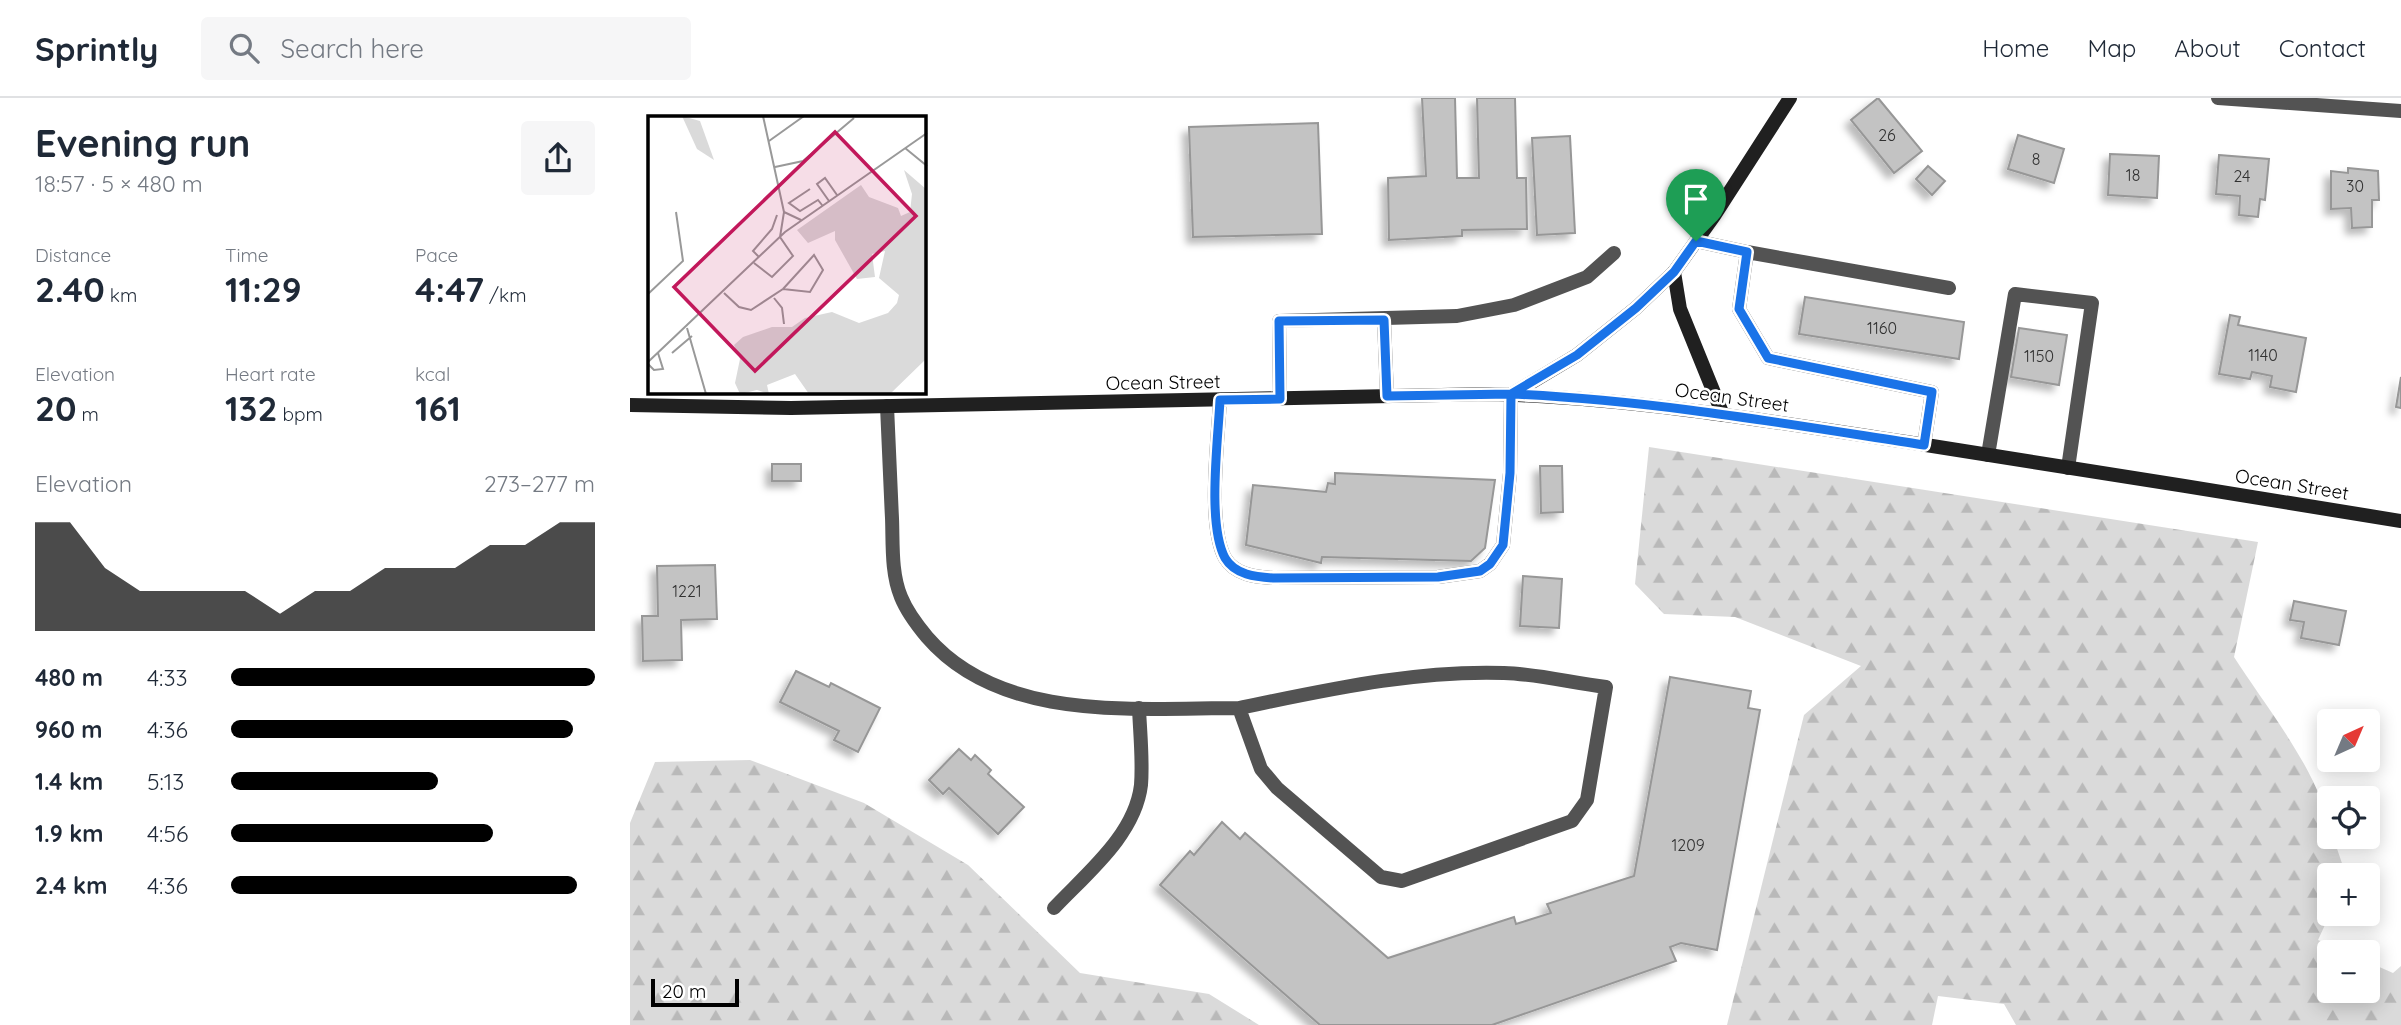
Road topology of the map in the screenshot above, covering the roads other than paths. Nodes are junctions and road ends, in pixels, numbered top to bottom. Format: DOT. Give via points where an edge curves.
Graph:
graph roads {
  1 [pos="1790,98"];
  2 [pos="2218,98"];
  3 [pos="2401,111"];
  4 [pos="1696,241"];
  5 [pos="1747,252"];
  6 [pos="1614,253"];
  7 [pos="1674,272"];
  8 [pos="1949,288"];
  9 [pos="1384,320"];
  10 [pos="1511,394"];
  11 [pos="1387,396"];
  12 [pos="1280,399"];
  13 [pos="1220,400"];
  14 [pos="630,405"];
  15 [pos="887,406"];
  16 [pos="1723,415"];
  17 [pos="1924,445"];
  18 [pos="1988,455"];
  19 [pos="2068,468"];
  20 [pos="2401,520"];
  21 [pos="1139,708"];
  22 [pos="1239,708"];
  23 [pos="1054,908"];
  1 -- 4 [label="main road"];
  2 -- 3 [label="street"];
  4 -- 5 [label="street"];
  4 -- 7 [label="main road"];
  5 -- 8 [label="street"];
  5 -- 17 [label="street" via="1739,309 1768,358 1932,392"];
  6 -- 9 [label="street" via="1587,277 1514,305 1457,316"];
  7 -- 10 [label="main road" via="1577,355"];
  7 -- 16 [label="main road" via="1680,309"];
  9 -- 11 [label="street"];
  9 -- 12 [label="street" via="1279,321"];
  10 -- 11 [label="main road, Ocean Street"];
  10 -- 13 [label="street" via="1503,545 1480,571 1438,577 1273,578 1248,576 1238,570 1226,560 1215,525"];
  10 -- 16 [label="main road, Ocean Street"];
  11 -- 12 [label="main road, Ocean Street"];
  12 -- 13 [label="main road, Ocean Street"];
  13 -- 15 [label="main road, Ocean Street"];
  14 -- 15 [label="main road, Ocean Street"];
  15 -- 21 [label="street" via="894,568 901,597 916,624 941,653 977,678 1019,695 1103,708"];
  16 -- 17 [label="main road, Ocean Street"];
  17 -- 18 [label="main road, Ocean Street"];
  18 -- 19 [label="main road, Ocean Street"];
  18 -- 19 [label="street" via="2015,294 2092,303"];
  19 -- 20 [label="main road, Ocean Street"];
  21 -- 22 [label="street"];
  21 -- 23 [label="street" via="1141,785 1133,814 1119,838"];
  22 -- 22 [label="street" via="1261,769 1277,788 1381,877 1402,881 1572,821 1587,800 1606,687 1507,673 1451,673 1381,680"];
}
